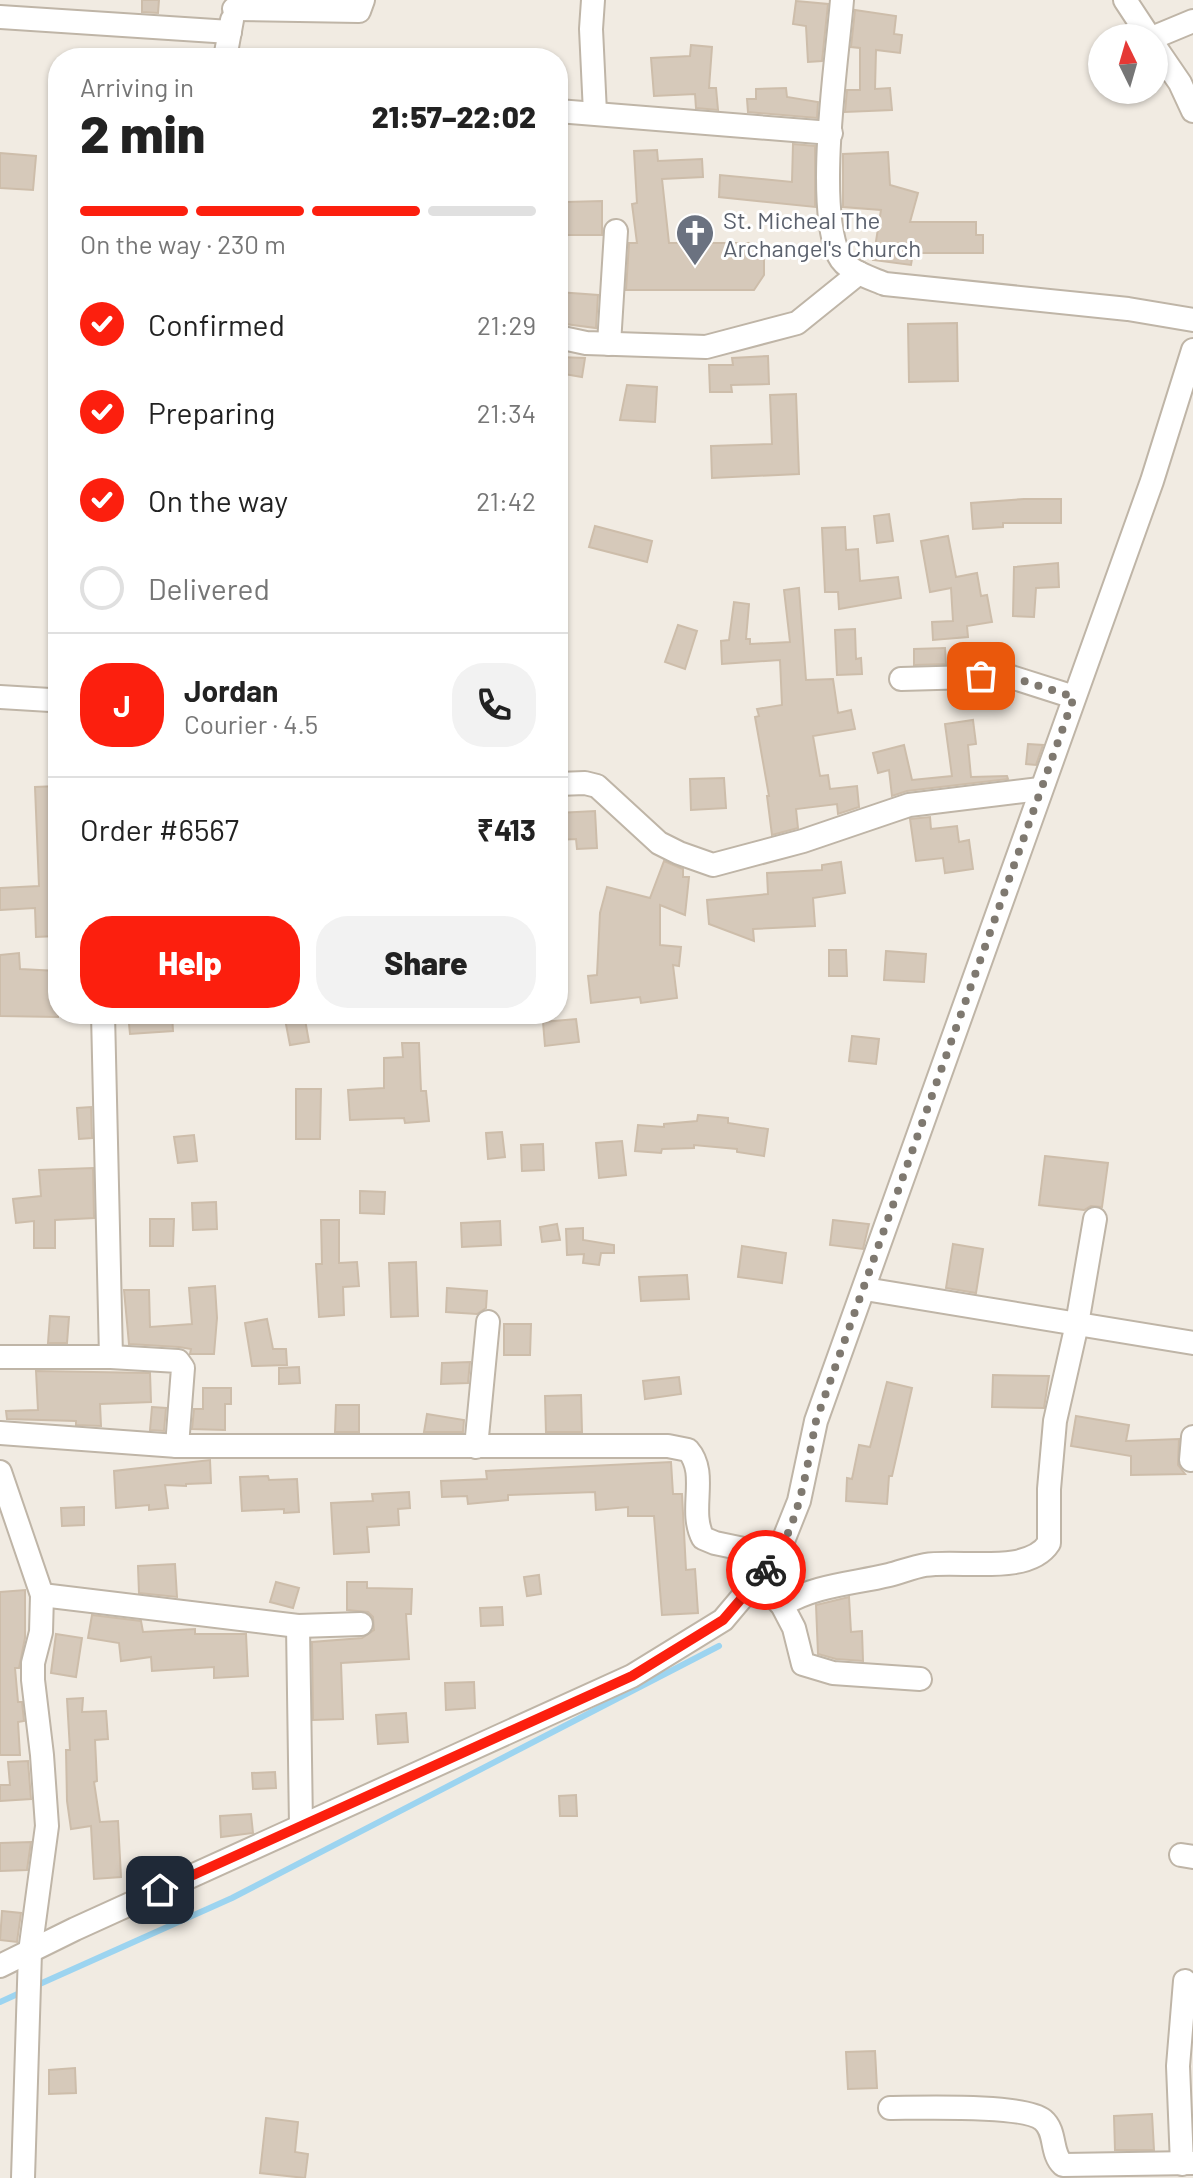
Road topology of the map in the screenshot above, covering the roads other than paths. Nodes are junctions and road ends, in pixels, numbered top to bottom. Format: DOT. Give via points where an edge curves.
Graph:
graph roads {
  1 [pos="363,0"];
  2 [pos="593,0"];
  3 [pos="842,0"];
  4 [pos="1125,0"];
  5 [pos="235,5"];
  6 [pos="0,17"];
  7 [pos="1193,21"];
  8 [pos="1141,24"];
  9 [pos="1168,31"];
  10 [pos="230,32"];
  11 [pos="227,48"];
  12 [pos="1168,65"];
  13 [pos="1193,111"];
  14 [pos="568,112"];
  15 [pos="595,113"];
  16 [pos="831,133"];
  17 [pos="616,231"];
  18 [pos="859,273"];
  19 [pos="1193,320"];
  20 [pos="568,339"];
  21 [pos="609,344"];
  22 [pos="1193,350"];
  23 [pos="901,679"];
  24 [pos="0,697"];
  25 [pos="1074,697"];
  26 [pos="48,700"];
  27 [pos="568,784"];
  28 [pos="1040,789"];
  29 [pos="103,1024"];
  30 [pos="1095,1219"];
  31 [pos="865,1289"];
  32 [pos="488,1322"];
  33 [pos="1077,1324"];
  34 [pos="1193,1343"];
  35 [pos="0,1357"];
  36 [pos="111,1357"];
  37 [pos="0,1433"];
  38 [pos="177,1446"];
  39 [pos="476,1447"];
  40 [pos="0,1472"];
  41 [pos="777,1556"];
  42 [pos="757,1580"];
  43 [pos="42,1595"];
  44 [pos="782,1605"];
  45 [pos="361,1624"];
  46 [pos="298,1626"];
  47 [pos="920,1679"];
  48 [pos="301,1826"];
  49 [pos="30,1952"];
  50 [pos="0,1966"];
  51 [pos="1185,1981"];
  52 [pos="890,2108"];
  53 [pos="1188,2164"];
  54 [pos="1123,2171"];
  55 [pos="23,2178"];
  1 -- 5 [label="street" via="359,11"];
  2 -- 15 [label="street"];
  3 -- 16 [label="street"];
  4 -- 8 [label="street"];
  5 -- 10 [label="street"];
  6 -- 10 [label="street"];
  7 -- 9 [label="street"];
  10 -- 11 [label="street"];
  12 -- 13 [label="street"];
  14 -- 15 [label="street"];
  15 -- 16 [label="street"];
  16 -- 18 [label="street" via="828,215 840,258"];
  17 -- 21 [label="street"];
  18 -- 19 [label="street" via="885,284"];
  18 -- 21 [label="street" via="797,323 753,336 706,347"];
  20 -- 21 [label="street"];
  22 -- 25 [label="street"];
  23 -- 25 [label="street" via="1008,676"];
  24 -- 26 [label="street"];
  25 -- 28 [label="street"];
  27 -- 28 [label="street" via="597,786 659,843 713,865 909,805"];
  28 -- 31 [label="street"];
  29 -- 36 [label="street"];
  30 -- 33 [label="street"];
  31 -- 33 [label="street"];
  31 -- 41 [label="street" via="816,1421 799,1501"];
  32 -- 39 [label="street"];
  33 -- 34 [label="street"];
  33 -- 44 [label="street" via="1055,1421 1049,1543 1044,1551 1020,1561 925,1565 830,1585"];
  35 -- 36 [label="street"];
  36 -- 38 [label="street" via="181,1364"];
  37 -- 38 [label="street"];
  38 -- 39 [label="street"];
  39 -- 41 [label="street" via="688,1450 696,1458 697,1518 703,1538"];
  40 -- 43 [label="street"];
  41 -- 42 [label="street"];
  42 -- 44 [label="street"];
  42 -- 48 [label="street" via="723,1620 632,1676"];
  43 -- 46 [label="street"];
  43 -- 49 [label="street" via="33,1680 47,1826"];
  44 -- 47 [label="street" via="803,1664 833,1673"];
  45 -- 46 [label="street"];
  46 -- 48 [label="street"];
  48 -- 49 [label="street"];
  49 -- 50 [label="street"];
  49 -- 55 [label="street"];
  51 -- 53 [label="street" via="1178,2066"];
  52 -- 54 [label="street" via="980,2108 1032,2115 1046,2123 1063,2165"];
  53 -- 54 [label="street"];
}
